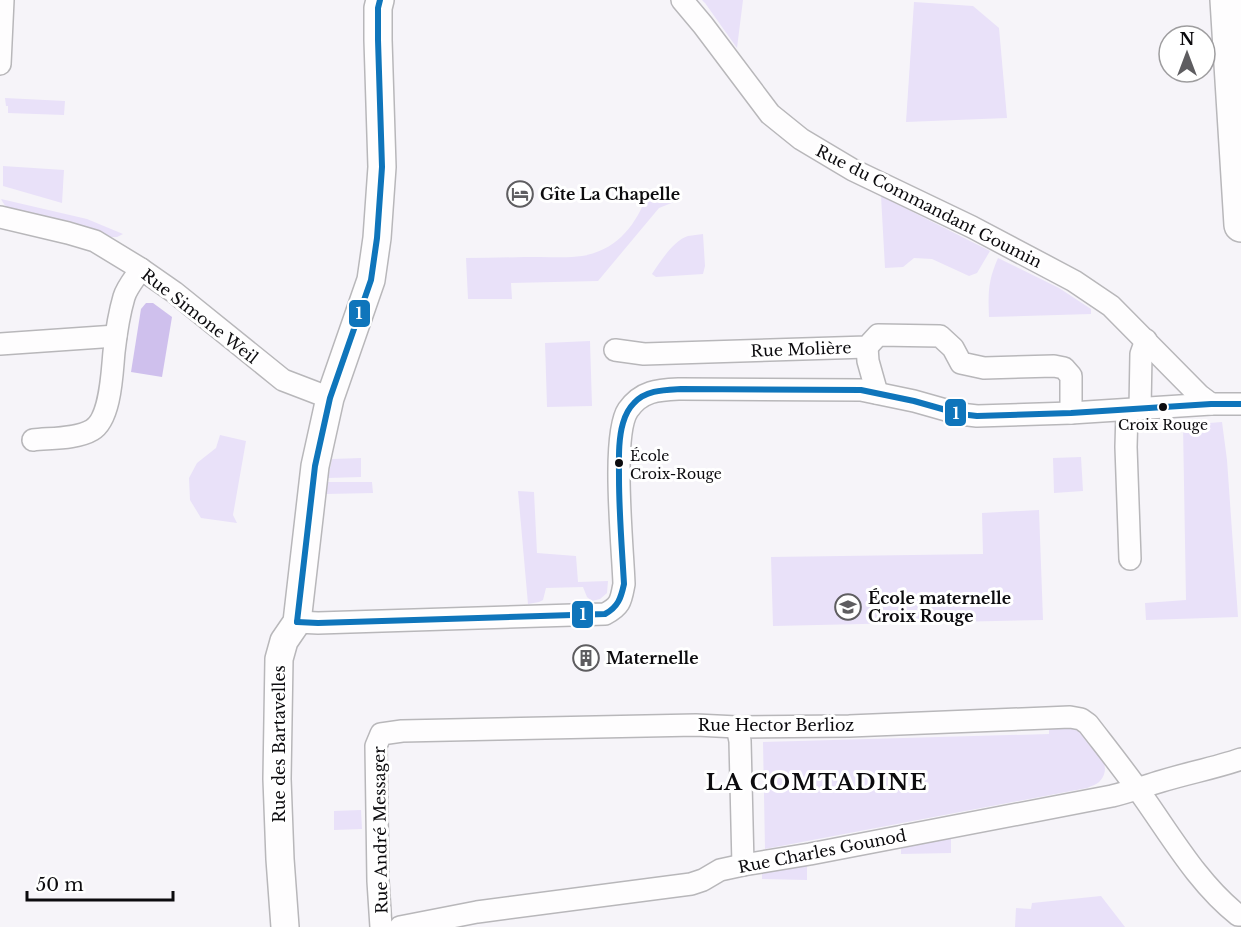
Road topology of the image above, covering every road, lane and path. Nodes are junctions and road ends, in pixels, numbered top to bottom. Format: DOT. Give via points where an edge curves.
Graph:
graph roads {
  1 [pos="3,0"];
  2 [pos="381,0"];
  3 [pos="682,0"];
  4 [pos="1227,0"];
  5 [pos="0,64"];
  6 [pos="1238,132"];
  7 [pos="0,217"];
  8 [pos="1241,225"];
  9 [pos="141,269"];
  10 [pos="116,336"];
  11 [pos="1146,340"];
  12 [pos="0,344"];
  13 [pos="867,347"];
  14 [pos="615,350"];
  15 [pos="877,393"];
  16 [pos="330,398"];
  17 [pos="1211,404"];
  18 [pos="1241,404"];
  19 [pos="1134,409"];
  20 [pos="1071,413"];
  21 [pos="33,440"];
  22 [pos="1130,559"];
  23 [pos="297,622"];
  24 [pos="737,727"];
  25 [pos="381,734"];
  26 [pos="1241,759"];
  27 [pos="1138,789"];
  28 [pos="743,865"];
  29 [pos="1241,915"];
  30 [pos="285,927"];
  31 [pos="381,927"];
  32 [pos="400,927"];
  1 -- 5 [label="street"];
  2 -- 16 [label="street, Rue des Bartavelles" via="378,40 382,168 377,238 371,280"];
  3 -- 11 [label="street, Rue du Commandant Goumin" via="770,114 801,139 853,170 1074,281 1111,306"];
  4 -- 6 [label="main road"];
  6 -- 8 [label="main road"];
  7 -- 9 [label="street, Rue Simone Weil" via="95,241"];
  9 -- 10 [label="street" via="124,295"];
  9 -- 16 [label="street, Rue Simone Weil" via="283,380"];
  10 -- 12 [label="street"];
  10 -- 21 [label="street" via="111,385 101,422 76,436"];
  11 -- 17 [label="street, Rue du Commandant Goumin"];
  11 -- 19 [label="street"];
  13 -- 14 [label="street, Rue Molière" via="644,354"];
  13 -- 15 [label="street"];
  13 -- 20 [label="street, Rue Molière" via="878,335 940,336 961,363 984,368 1064,368 1071,376"];
  15 -- 20 [label="street" via="977,416"];
  15 -- 23 [label="street" via="681,389 656,390 639,397 627,411 621,432 624,584 615,609 605,614"];
  16 -- 23 [label="street, Rue des Bartavelles" via="315,466"];
  17 -- 18 [label="street"];
  17 -- 19 [label="street"];
  19 -- 20 [label="street"];
  19 -- 22 [label="street" via="1126,447"];
  23 -- 30 [label="street, Rue des Bartavelles" via="284,641 279,658 277,779"];
  24 -- 25 [label="street, Rue Hector Berlioz" via="583,727"];
  24 -- 27 [label="street, Rue Hector Berlioz" via="1070,717 1088,724"];
  24 -- 28 [label="street"];
  25 -- 31 [label="street, Rue André Messager" via="376,746"];
  26 -- 27 [label="street, Rue Charles Gounod"];
  27 -- 28 [label="street, Rue Charles Gounod"];
  27 -- 29 [label="street, Rue Hector Berlioz" via="1187,860 1224,904"];
  28 -- 32 [label="street, Rue Charles Gounod" via="720,870 691,884 477,912"];
}
